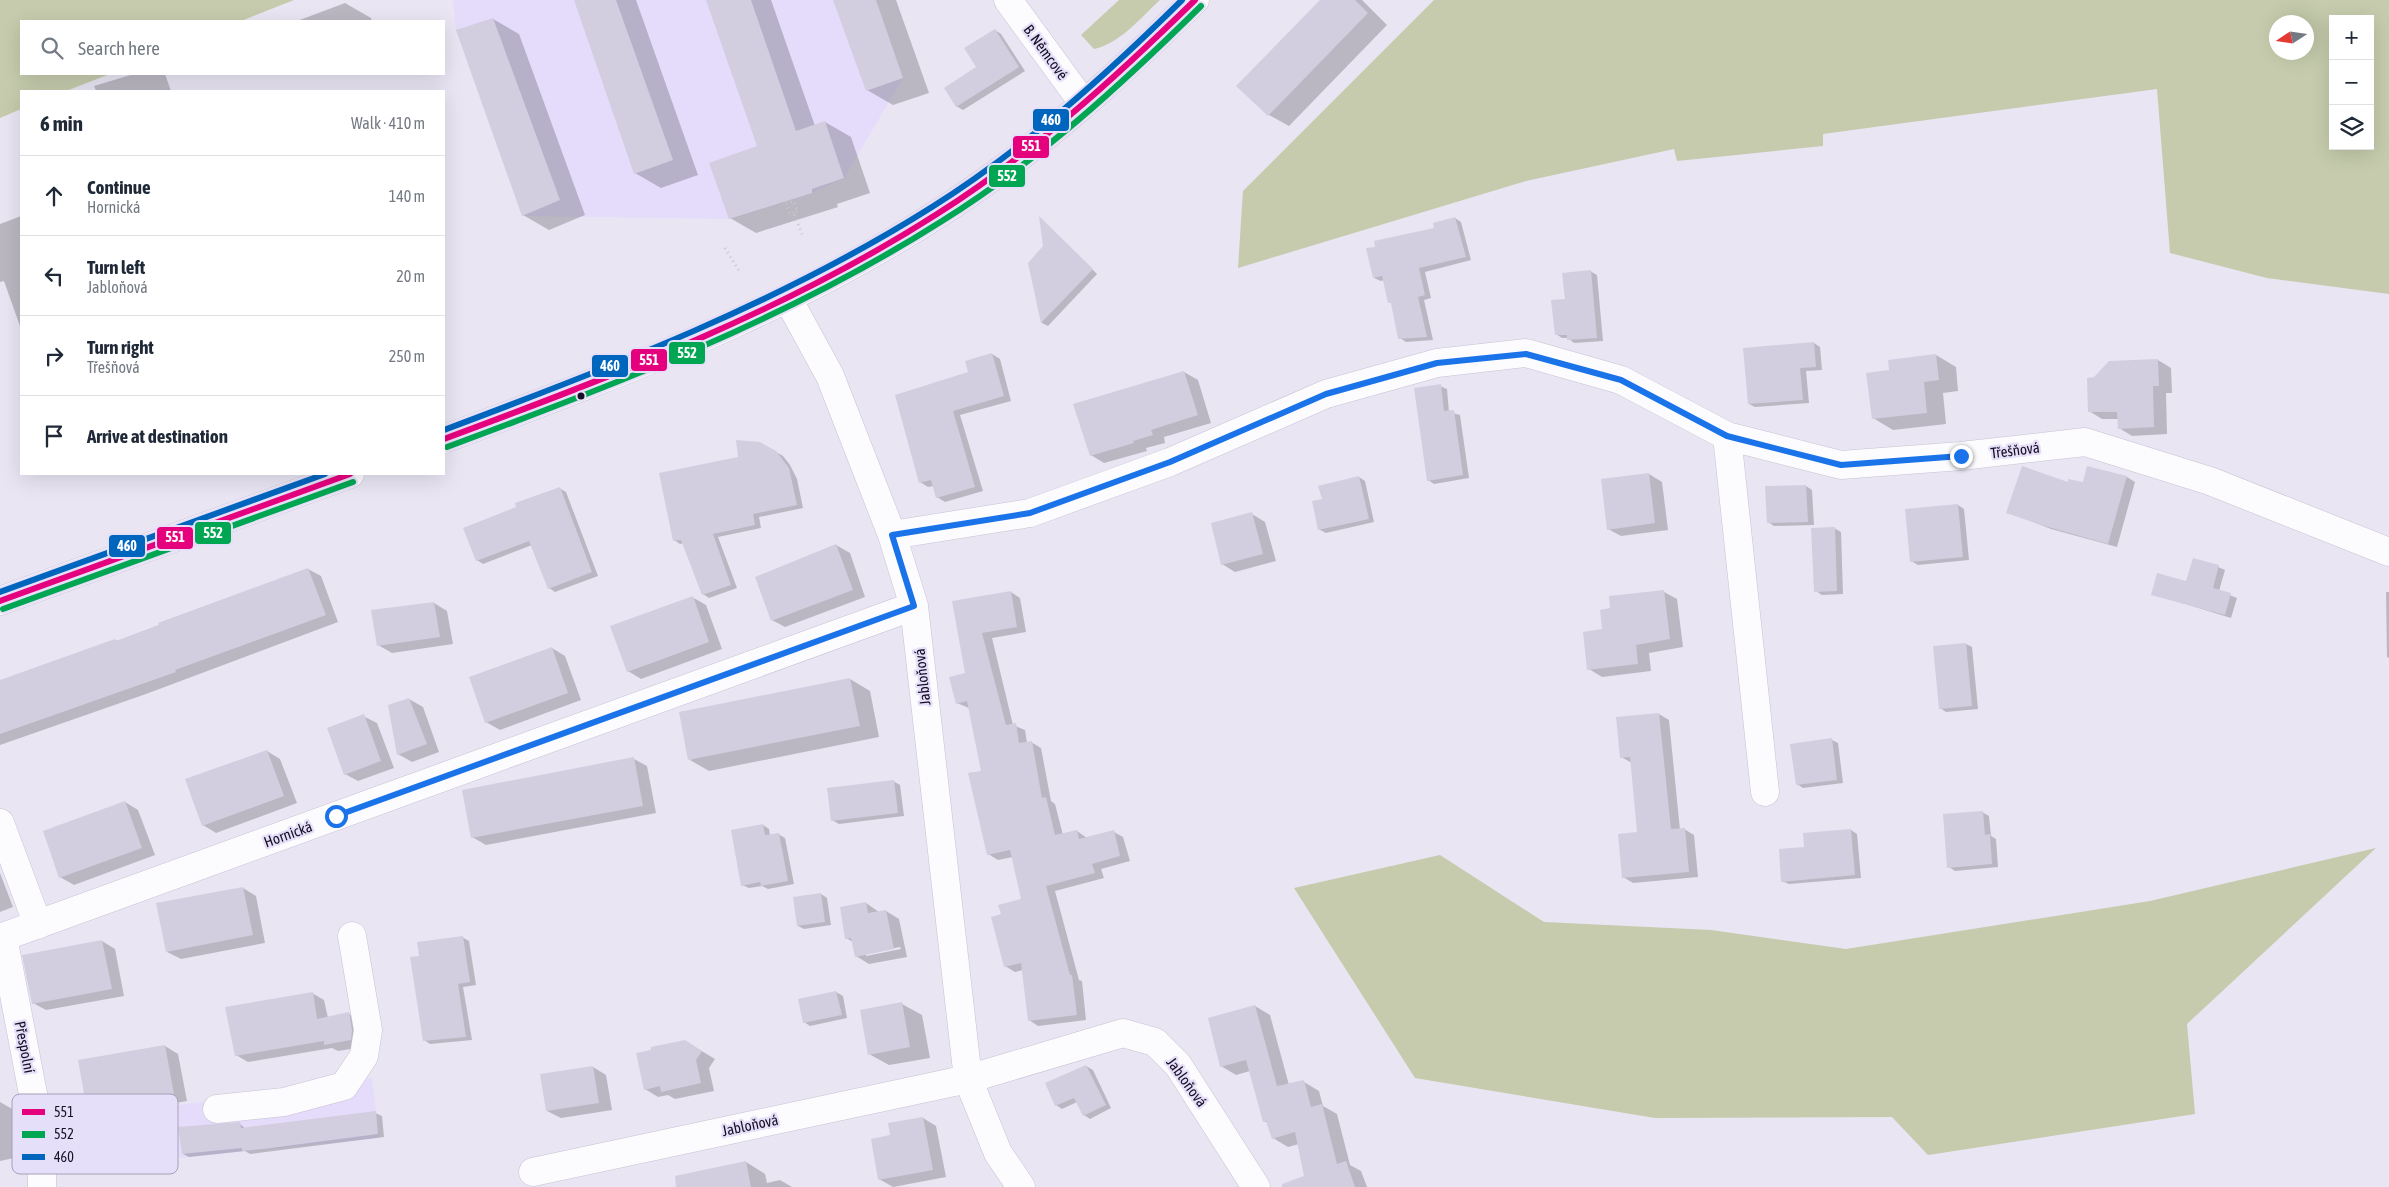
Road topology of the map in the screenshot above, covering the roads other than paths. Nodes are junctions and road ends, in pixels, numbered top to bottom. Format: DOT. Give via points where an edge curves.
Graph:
graph roads {
  1 [pos="1008,0"];
  2 [pos="1195,0"];
  3 [pos="1084,104"];
  4 [pos="788,299"];
  5 [pos="1727,436"];
  6 [pos="445,439"];
  7 [pos="347,475"];
  8 [pos="892,535"];
  9 [pos="2389,552"];
  10 [pos="0,601"];
  11 [pos="914,606"];
  12 [pos="1765,792"];
  13 [pos="0,823"];
  14 [pos="38,925"];
  15 [pos="352,936"];
  16 [pos="1,938"];
  17 [pos="968,1079"];
  18 [pos="33,1094"];
  19 [pos="217,1109"];
  20 [pos="533,1172"];
  21 [pos="42,1174"];
  22 [pos="42,1187"];
  23 [pos="1022,1187"];
  24 [pos="1256,1187"];
  1 -- 3 [label="street, B. Němcové"];
  2 -- 3 [label="street"];
  3 -- 4 [label="street" via="961,199 856,264"];
  4 -- 6 [label="street" via="612,375"];
  4 -- 8 [label="street, Jabloňová" via="830,376"];
  5 -- 8 [label="street, Třešňová" via="1621,380 1526,354 1437,363 1326,394 1170,462 1030,513"];
  5 -- 9 [label="street, Třešňová" via="1841,465 2085,442 2210,481"];
  5 -- 12 [label="street"];
  7 -- 10 [label="street"];
  8 -- 11 [label="street, Jabloňová"];
  11 -- 14 [label="street, Hornická"];
  11 -- 17 [label="street, Jabloňová"];
  13 -- 14 [label="street"];
  14 -- 16 [label="street, Hornická"];
  15 -- 19 [label="street" via="368,1030 364,1056 344,1086 284,1102"];
  16 -- 18 [label="street, Přespolní"];
  17 -- 20 [label="street, Jabloňová"];
  17 -- 23 [label="street, Jabloňová" via="998,1152"];
  17 -- 24 [label="street, Jabloňová" via="1124,1033 1155,1042 1178,1065"];
  21 -- 22 [label="street, Přespolní"];
}
